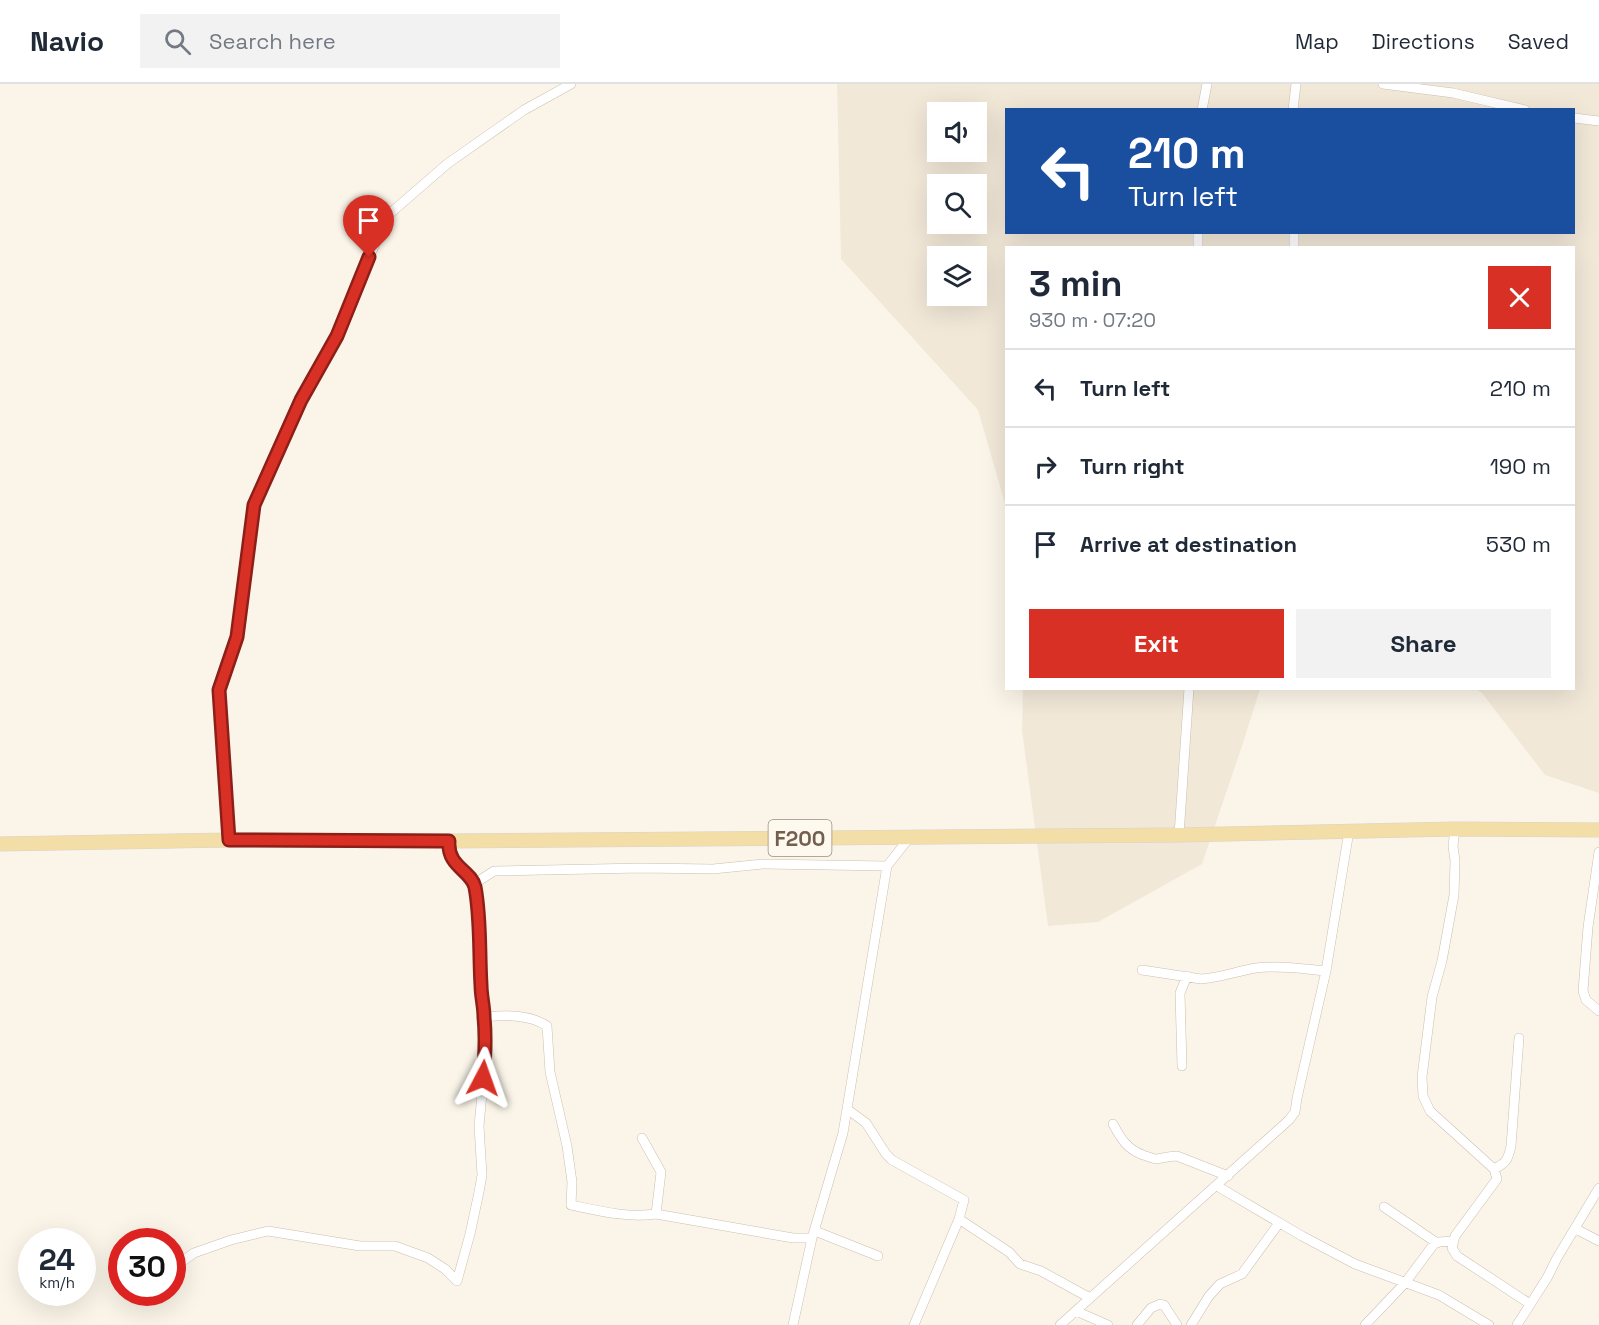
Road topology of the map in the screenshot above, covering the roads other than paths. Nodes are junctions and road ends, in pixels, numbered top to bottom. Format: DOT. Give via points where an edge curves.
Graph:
graph roads {
  1 [pos="571,84"];
  2 [pos="1207,84"];
  3 [pos="1296,84"];
  4 [pos="1383,84"];
  5 [pos="1202,108"];
  6 [pos="1293,108"];
  7 [pos="1517,108"];
  8 [pos="1575,118"];
  9 [pos="1599,122"];
  10 [pos="1189,690"];
  11 [pos="1455,829"];
  12 [pos="1349,831"];
  13 [pos="1599,831"];
  14 [pos="1179,835"];
  15 [pos="909,837"];
  16 [pos="229,840"];
  17 [pos="449,841"];
  18 [pos="0,844"];
  19 [pos="1599,852"];
  20 [pos="887,866"];
  21 [pos="474,884"];
  22 [pos="1142,970"];
  23 [pos="1326,971"];
  24 [pos="1187,976"];
  25 [pos="1599,1011"];
  26 [pos="484,1017"];
  27 [pos="1519,1038"];
  28 [pos="1182,1066"];
  29 [pos="847,1109"];
  30 [pos="1113,1124"];
  31 [pos="642,1138"];
  32 [pos="1494,1169"];
  33 [pos="1228,1176"];
  34 [pos="1217,1186"];
  35 [pos="1599,1188"];
  36 [pos="1384,1207"];
  37 [pos="656,1214"];
  38 [pos="958,1219"];
  39 [pos="1279,1223"];
  40 [pos="1576,1229"];
  41 [pos="813,1234"];
  42 [pos="1452,1241"];
  43 [pos="1599,1241"];
  44 [pos="1437,1243"];
  45 [pos="878,1256"];
  46 [pos="186,1259"];
  47 [pos="1406,1283"];
  48 [pos="1090,1298"];
  49 [pos="1530,1304"];
  50 [pos="1076,1311"];
  51 [pos="793,1325"];
  52 [pos="914,1325"];
  53 [pos="1060,1325"];
  54 [pos="1108,1325"];
  55 [pos="1137,1325"];
  56 [pos="1176,1325"];
  57 [pos="1191,1325"];
  58 [pos="1365,1325"];
  59 [pos="1489,1325"];
  60 [pos="1517,1325"];
  1 -- 16 [label="street" via="524,110 447,164 386,218 337,336 301,400 254,505 237,637 219,690"];
  2 -- 5 [label="street"];
  3 -- 6 [label="street"];
  4 -- 7 [label="street" via="1453,93"];
  8 -- 9 [label="street"];
  10 -- 14 [label="street"];
  11 -- 12 [label="main road, F200"];
  11 -- 13 [label="main road, F200"];
  11 -- 32 [label="street" via="1454,895 1432,997 1422,1077 1424,1096 1430,1111"];
  12 -- 14 [label="main road, F200"];
  12 -- 23 [label="street"];
  14 -- 15 [label="main road, F200"];
  15 -- 17 [label="main road, F200"];
  15 -- 20 [label="street"];
  16 -- 17 [label="main road, F200"];
  16 -- 18 [label="main road, F200"];
  17 -- 21 [label="street" via="451,858"];
  19 -- 25 [label="street" via="1583,991 1586,1000"];
  20 -- 21 [label="street" via="764,864 714,869 494,871"];
  20 -- 29 [label="street"];
  21 -- 26 [label="street"];
  22 -- 24 [label="street"];
  23 -- 24 [label="street" via="1267,967 1210,978"];
  23 -- 33 [label="street" via="1295,1112"];
  24 -- 28 [label="street" via="1180,993"];
  26 -- 37 [label="street" via="519,1016 547,1026 550,1072 567,1146 571,1204 623,1215"];
  26 -- 46 [label="street" via="485,1061 479,1126 482,1175 457,1281 428,1258 395,1246 360,1246 268,1231 231,1240"];
  27 -- 32 [label="street" via="1511,1146 1508,1159"];
  29 -- 38 [label="street" via="866,1123 892,1160 964,1200"];
  29 -- 41 [label="street"];
  30 -- 33 [label="street" via="1121,1140 1137,1152 1157,1159 1177,1156"];
  31 -- 37 [label="street" via="662,1172"];
  32 -- 42 [label="street" via="1497,1179"];
  33 -- 34 [label="street"];
  34 -- 39 [label="street"];
  34 -- 48 [label="street"];
  35 -- 40 [label="street"];
  36 -- 44 [label="street"];
  37 -- 41 [label="street" via="793,1238"];
  38 -- 48 [label="street" via="1009,1252 1020,1264"];
  38 -- 52 [label="street"];
  39 -- 47 [label="street" via="1355,1264"];
  39 -- 57 [label="street" via="1242,1274 1220,1284 1209,1296"];
  40 -- 43 [label="street"];
  40 -- 49 [label="street"];
  41 -- 45 [label="street"];
  41 -- 51 [label="street"];
  42 -- 44 [label="street"];
  42 -- 49 [label="street" via="1457,1256"];
  44 -- 47 [label="street"];
  47 -- 58 [label="street"];
  47 -- 59 [label="street" via="1439,1295"];
  48 -- 50 [label="street"];
  49 -- 60 [label="street"];
  50 -- 53 [label="street"];
  50 -- 54 [label="street"];
  55 -- 56 [label="street" via="1151,1308 1160,1304"];
}
